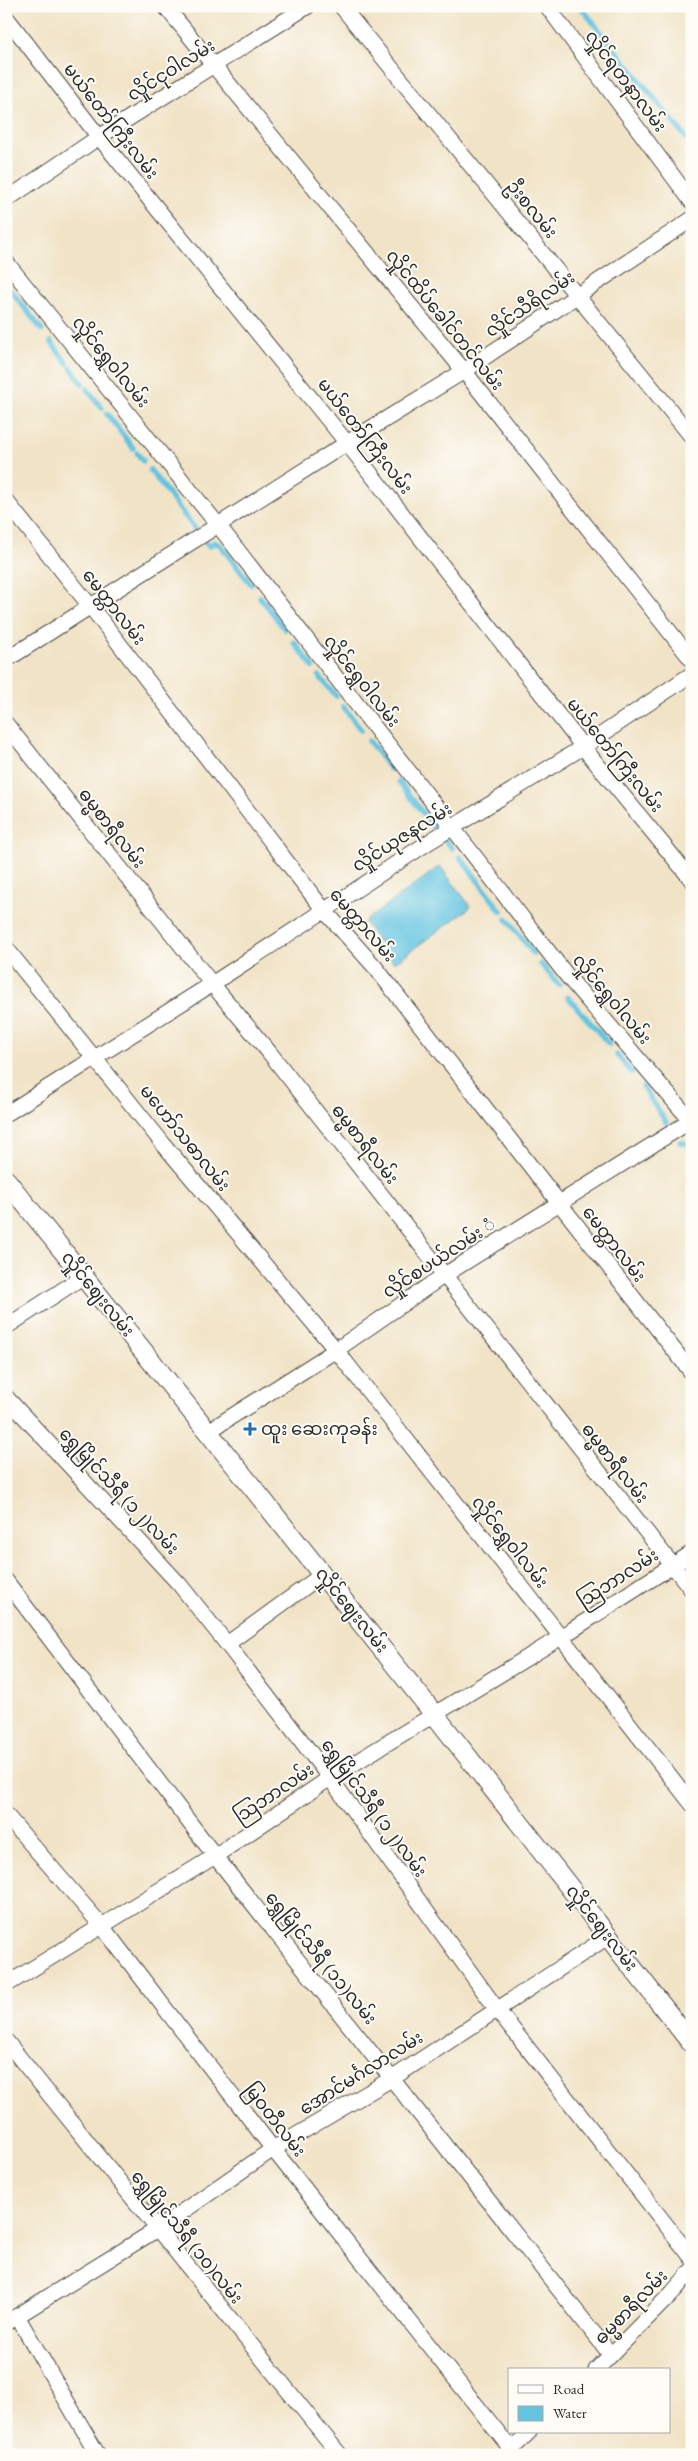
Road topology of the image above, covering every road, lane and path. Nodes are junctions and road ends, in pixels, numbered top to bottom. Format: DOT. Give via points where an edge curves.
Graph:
graph roads {
  1 [pos="165,6"];
  2 [pos="308,6"];
  3 [pos="341,6"];
  4 [pos="547,6"];
  5 [pos="6,17"];
  6 [pos="213,66"];
  7 [pos="98,137"];
  8 [pos="6,200"];
  9 [pos="692,202"];
  10 [pos="692,218"];
  11 [pos="6,262"];
  12 [pos="577,294"];
  13 [pos="464,371"];
  14 [pos="692,437"];
  15 [pos="347,443"];
  16 [pos="6,501"];
  17 [pos="214,527"];
  18 [pos="91,607"];
  19 [pos="6,660"];
  20 [pos="692,660"];
  21 [pos="692,674"];
  22 [pos="6,724"];
  23 [pos="583,747"];
  24 [pos="452,828"];
  25 [pos="692,880"];
  26 [pos="324,910"];
  27 [pos="6,948"];
  28 [pos="212,984"];
  29 [pos="95,1057"];
  30 [pos="6,1114"];
  31 [pos="691,1121"];
  32 [pos="6,1180"];
  33 [pos="559,1204"];
  34 [pos="84,1276"];
  35 [pos="443,1276"];
  36 [pos="6,1327"];
  37 [pos="336,1350"];
  38 [pos="692,1373"];
  39 [pos="6,1396"];
  40 [pos="209,1431"];
  41 [pos="692,1554"];
  42 [pos="672,1566"];
  43 [pos="322,1574"];
  44 [pos="9,1590"];
  45 [pos="692,1590"];
  46 [pos="561,1637"];
  47 [pos="227,1644"];
  48 [pos="435,1715"];
  49 [pos="330,1778"];
  50 [pos="692,1804"];
  51 [pos="6,1815"];
  52 [pos="215,1856"];
  53 [pos="101,1925"];
  54 [pos="609,1936"];
  55 [pos="6,1986"];
  56 [pos="496,2008"];
  57 [pos="6,2041"];
  58 [pos="692,2044"];
  59 [pos="392,2078"];
  60 [pos="273,2149"];
  61 [pos="156,2230"];
  62 [pos="692,2258"];
  63 [pos="692,2270"];
  64 [pos="12,2320"];
  65 [pos="611,2355"];
  66 [pos="598,2368"];
  67 [pos="527,2434"];
  68 [pos="509,2452"];
  69 [pos="98,2455"];
  70 [pos="340,2455"];
  1 -- 6 [label="street, လှိုင်ထိပ်ခေါင်တင်လမ်း"];
  2 -- 6 [label="street, လှိုင်ငုဝါလမ်း"];
  3 -- 12 [label="street, ဦးစလမ်း"];
  4 -- 9 [label="street, လှိုင်ရတနာလမ်း"];
  5 -- 7 [label="street, မယ်တော်ကြီးလမ်း"];
  6 -- 7 [label="street, လှိုင်ငုဝါလမ်း"];
  6 -- 13 [label="street, လှိုင်ထိပ်ခေါင်တင်လမ်း"];
  7 -- 8 [label="street, လှိုင်ငုဝါလမ်း"];
  7 -- 15 [label="street, မယ်တော်ကြီးလမ်း"];
  10 -- 12 [label="street, လှိုင်သီရိလမ်း"];
  11 -- 17 [label="street, လှိုင်ရွှေဝါလမ်း"];
  12 -- 13 [label="street, လှိုင်သီရိလမ်း"];
  12 -- 14 [label="street, ဦးစလမ်း"];
  13 -- 15 [label="street, လှိုင်သီရိလမ်း"];
  13 -- 20 [label="street, လှိုင်ထိပ်ခေါင်တင်လမ်း"];
  15 -- 17 [label="street, လှိုင်သီရိလမ်း"];
  15 -- 23 [label="street, မယ်တော်ကြီးလမ်း"];
  16 -- 18 [label="street, မေတ္တာလမ်း"];
  17 -- 18 [label="street, လှိုင်သီရိလမ်း"];
  17 -- 24 [label="street, လှိုင်ရွှေဝါလမ်း"];
  18 -- 19 [label="street"];
  18 -- 26 [label="street, မေတ္တာလမ်း"];
  21 -- 23 [label="street, လှိုင်ယုဇနလမ်း"];
  22 -- 28 [label="street, ဓမ္မစာရီလမ်း"];
  23 -- 24 [label="street, လှိုင်ယုဇနလမ်း"];
  23 -- 25 [label="street, မယ်တော်ကြီးလမ်း"];
  24 -- 26 [label="street, လှိုင်ယုဇနလမ်း"];
  24 -- 31 [label="street, လှိုင်ရွှေဝါလမ်း" via="568,977"];
  26 -- 28 [label="street, လှိုင်ယုဇနလမ်း"];
  26 -- 33 [label="street, မေတ္တာလမ်း" via="375,967"];
  27 -- 29 [label="street, မဟော်သဓာလမ်း"];
  28 -- 29 [label="street, လှိုင်ယုဇနလမ်း"];
  28 -- 35 [label="street, ဓမ္မစာရီလမ်း" via="269,1052"];
  29 -- 30 [label="street, လှိုင်ယုဇနလမ်း"];
  29 -- 37 [label="street, မဟော်သဓာလမ်း"];
  31 -- 33 [label="street, လှိုင်စပယ်လမ်း ံ"];
  32 -- 34 [label="street, လှိုင်ဈေးလမ်း"];
  33 -- 35 [label="street, လှိုင်စပယ်လမ်း ံ"];
  33 -- 38 [label="street, မေတ္တာလမ်း"];
  34 -- 36 [label="street"];
  34 -- 40 [label="street, လှိုင်ဈေးလမ်း"];
  35 -- 37 [label="street, လှိုင်စပယ်လမ်း ံ"];
  35 -- 42 [label="street, ဓမ္မစာရီလမ်း"];
  37 -- 40 [label="street, လှိုင်စပယ်လမ်း ံ"];
  37 -- 46 [label="street, လှိုင်ရွှေဝါလမ်း"];
  39 -- 47 [label="street, ရွှေမြိုင်သီရီ (၁၂)လမ်း" via="180,1585"];
  40 -- 43 [label="street, လှိုင်ဈေးလမ်း"];
  41 -- 42 [label="street, သြဘာလမ်း"];
  42 -- 45 [label="street, ဓမ္မစာရီလမ်း"];
  42 -- 46 [label="street, သြဘာလမ်း"];
  43 -- 47 [label="street"];
  43 -- 48 [label="street, လှိုင်ဈေးလမ်း"];
  44 -- 52 [label="street, ရွှေမြိုင်သီရီ (၁၁)လမ်း"];
  46 -- 48 [label="street, သြဘာလမ်း"];
  46 -- 50 [label="street, လှိုင်ရွှေဝါလမ်း"];
  47 -- 49 [label="street, ရွှေမြိုင်သီရီ (၁၂)လမ်း"];
  48 -- 49 [label="street, သြဘာလမ်း"];
  48 -- 54 [label="street, လှိုင်ဈေးလမ်း"];
  49 -- 52 [label="street, သြဘာလမ်း"];
  49 -- 56 [label="street, ရွှေမြိုင်သီရီ (၁၂)လမ်း"];
  51 -- 53 [label="street, မြဝတီလမ်း"];
  52 -- 53 [label="street, သြဘာလမ်း"];
  52 -- 59 [label="street, ရွှေမြိုင်သီရီ (၁၁)လမ်း"];
  53 -- 55 [label="street, သြဘာလမ်း"];
  53 -- 60 [label="street, မြဝတီလမ်း"];
  54 -- 56 [label="street, အောင်မင်္ဂလာလမ်း"];
  54 -- 58 [label="street, လှိုင်ဈေးလမ်း"];
  56 -- 59 [label="street, အောင်မင်္ဂလာလမ်း"];
  56 -- 62 [label="street, ရွှေမြိုင်သီရီ (၁၂)လမ်း"];
  57 -- 61 [label="street, ရွှေမြိုင်သီရီ (၁၀)လမ်း"];
  59 -- 60 [label="street, အောင်မင်္ဂလာလမ်း"];
  59 -- 65 [label="street, ရွှေမြိုင်သီရီ (၁၁)လမ်း"];
  60 -- 61 [label="street, အောင်မင်္ဂလာလမ်း"];
  60 -- 68 [label="street, မြဝတီလမ်း"];
  61 -- 64 [label="street, အောင်မင်္ဂလာလမ်း"];
  61 -- 70 [label="street, ရွှေမြိုင်သီရီ (၁၀)လမ်း"];
  63 -- 65 [label="street, ဓမ္မစာရီလမ်း"];
  64 -- 69 [label="street"];
  65 -- 66 [label="street, ဓမ္မစာရီလမ်း"];
  67 -- 68 [label="street"];
}
